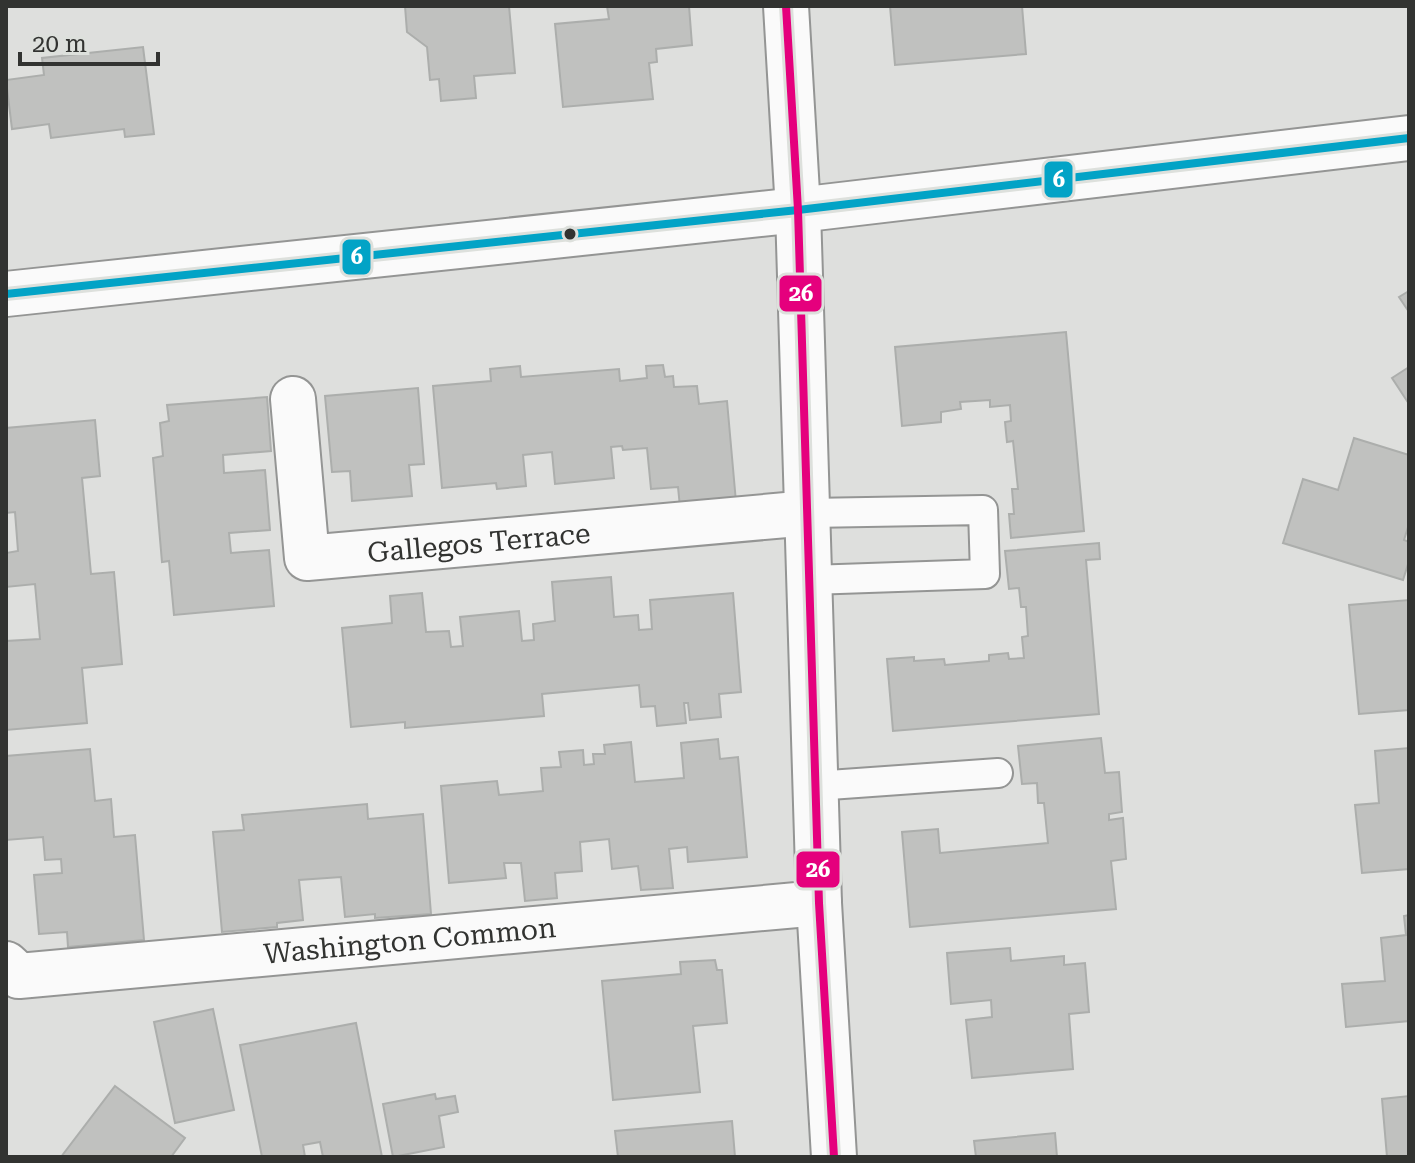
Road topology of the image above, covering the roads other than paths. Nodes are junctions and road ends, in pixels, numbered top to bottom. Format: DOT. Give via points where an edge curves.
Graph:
graph roads {
  1 [pos="786,6"];
  2 [pos="1409,138"];
  3 [pos="798,210"];
  4 [pos="6,294"];
  5 [pos="293,399"];
  6 [pos="809,513"];
  7 [pos="810,580"];
  8 [pos="998,773"];
  9 [pos="815,786"];
  10 [pos="819,903"];
  11 [pos="6,964"];
  12 [pos="834,1157"];
  1 -- 3 [label="street"];
  2 -- 3 [label="street"];
  3 -- 4 [label="street"];
  3 -- 6 [label="street"];
  5 -- 6 [label="street, Gallegos Terrace" via="307,558"];
  6 -- 7 [label="street"];
  6 -- 7 [label="lane" via="983,510 985,574"];
  7 -- 9 [label="street"];
  8 -- 9 [label="lane"];
  9 -- 10 [label="street"];
  10 -- 11 [label="street, Washington Common" via="19,976"];
  10 -- 12 [label="street"];
}
